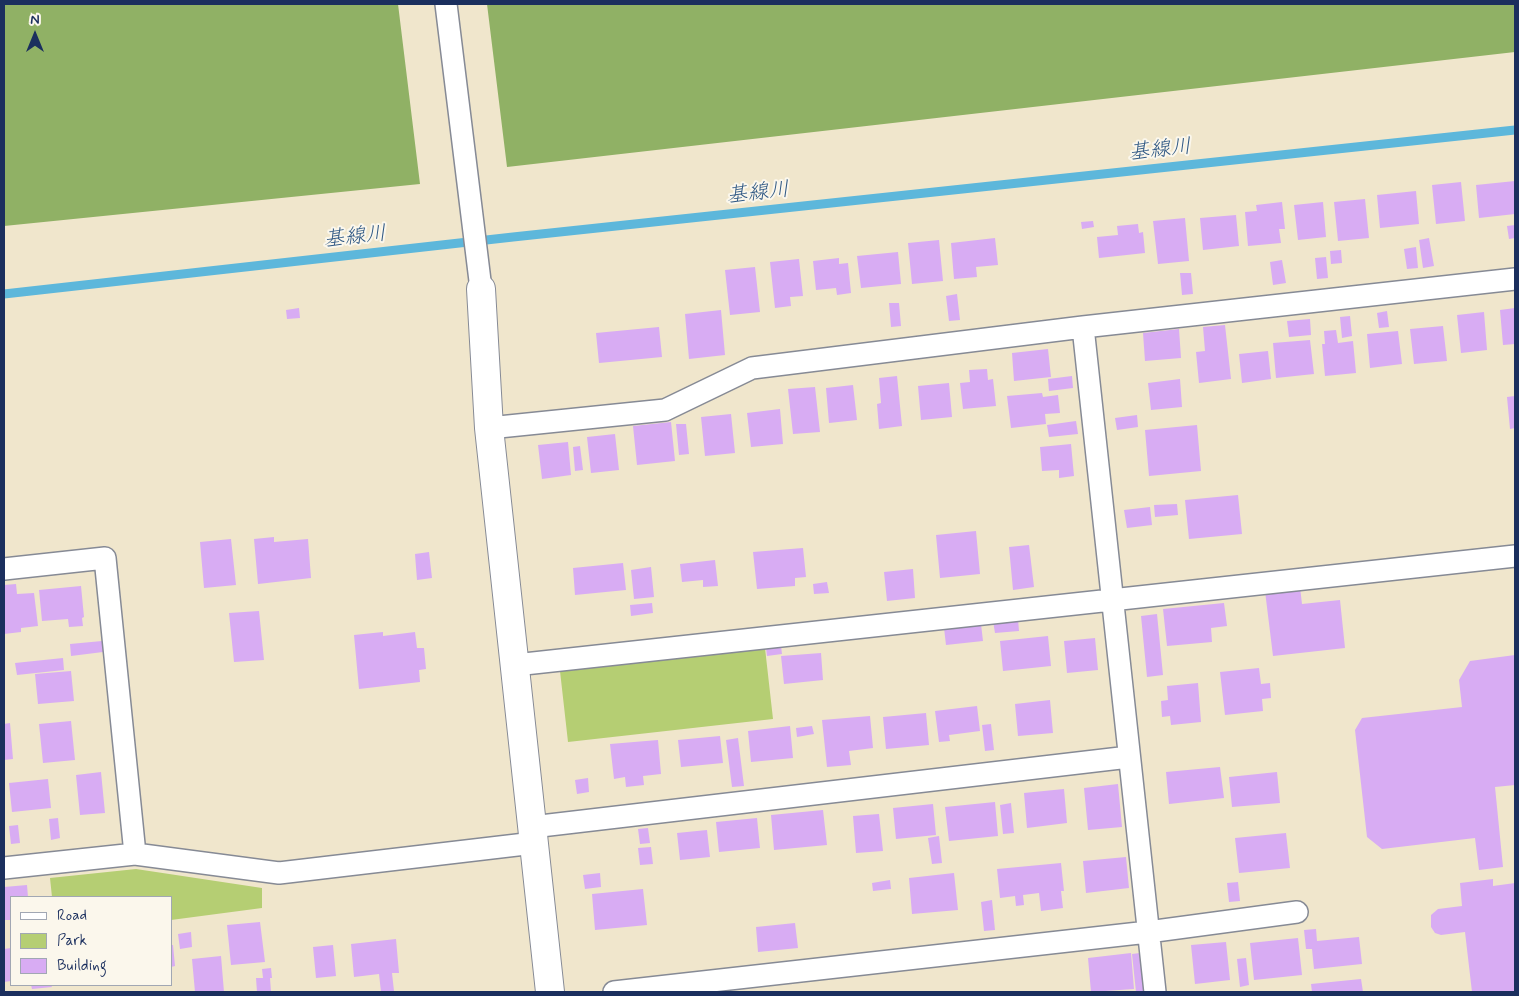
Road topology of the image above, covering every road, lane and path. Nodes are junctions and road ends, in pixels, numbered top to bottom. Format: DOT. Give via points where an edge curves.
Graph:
graph roads {
  1 [pos="446,4"];
  2 [pos="1515,279"];
  3 [pos="481,289"];
  4 [pos="1082,327"];
  5 [pos="489,428"];
  6 [pos="1515,556"];
  7 [pos="4,569"];
  8 [pos="1112,600"];
  9 [pos="515,665"];
  10 [pos="1129,757"];
  11 [pos="533,835"];
  12 [pos="135,854"];
  13 [pos="4,868"];
  14 [pos="1296,912"];
  15 [pos="1148,932"];
  16 [pos="550,992"];
  17 [pos="614,992"];
  18 [pos="1155,992"];
  1 -- 3 [label="street"];
  2 -- 4 [label="street"];
  3 -- 5 [label="street"];
  4 -- 5 [label="street" via="752,368 665,410"];
  4 -- 8 [label="street"];
  5 -- 9 [label="street"];
  6 -- 8 [label="street"];
  7 -- 12 [label="street" via="105,558"];
  8 -- 9 [label="street"];
  8 -- 10 [label="street"];
  9 -- 11 [label="street"];
  10 -- 11 [label="street"];
  10 -- 15 [label="street"];
  11 -- 12 [label="street" via="280,873"];
  11 -- 16 [label="street"];
  12 -- 13 [label="street"];
  14 -- 15 [label="street"];
  15 -- 17 [label="street"];
  15 -- 18 [label="street"];
}
